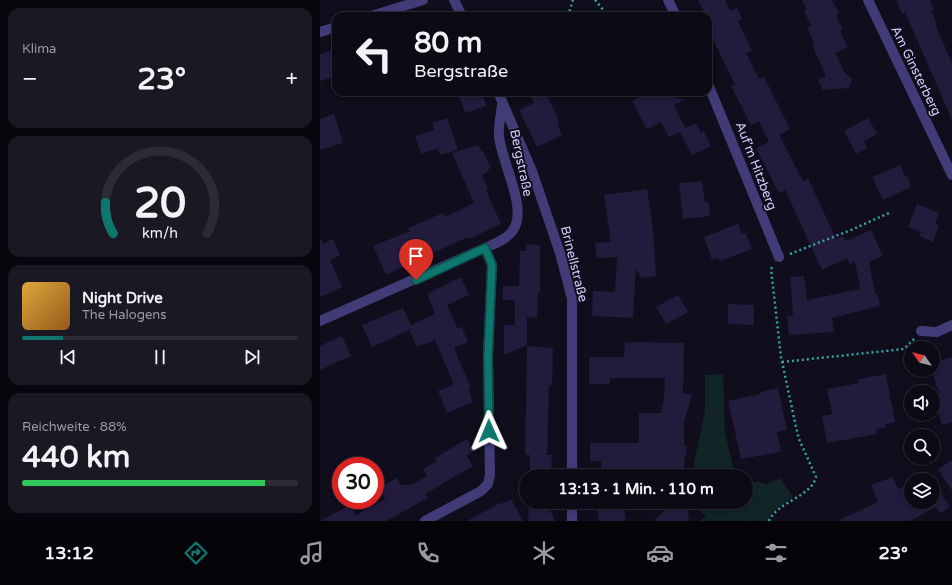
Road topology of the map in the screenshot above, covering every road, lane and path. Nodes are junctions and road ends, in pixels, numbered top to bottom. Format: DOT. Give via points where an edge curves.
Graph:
graph roads {
  1 [pos="423,0"];
  2 [pos="454,0"];
  3 [pos="573,0"];
  4 [pos="595,0"];
  5 [pos="668,0"];
  6 [pos="868,0"];
  7 [pos="384,12"];
  8 [pos="460,12"];
  9 [pos="569,12"];
  10 [pos="605,12"];
  11 [pos="674,12"];
  12 [pos="332,28"];
  13 [pos="320,32"];
  14 [pos="712,94"];
  15 [pos="499,96"];
  16 [pos="502,103"];
  17 [pos="952,175"];
  18 [pos="891,212"];
  19 [pos="485,248"];
  20 [pos="779,257"];
  21 [pos="773,282"];
  22 [pos="320,321"];
  23 [pos="952,325"];
  24 [pos="921,332"];
  25 [pos="782,362"];
  26 [pos="572,469"];
  27 [pos="572,509"];
  28 [pos="425,521"];
  29 [pos="572,521"];
  30 [pos="769,521"];
  1 -- 7 [label="street"];
  2 -- 8 [label="street"];
  3 -- 9 [label="path"];
  4 -- 10 [label="path"];
  5 -- 11 [label="street"];
  6 -- 17 [label="street, Am Ginsterberg"];
  12 -- 13 [label="street"];
  14 -- 20 [label="street, Auf'm Hitzberg"];
  15 -- 16 [label="street, Brinellstraße"];
  16 -- 19 [label="street, Bergstraße" via="499,135 515,193 518,215 516,224 503,240"];
  16 -- 26 [label="street, Brinellstraße" via="532,171 560,253 572,299"];
  18 -- 20 [label="path" via="797,252"];
  19 -- 22 [label="street, Bergstraße"];
  19 -- 28 [label="street" via="492,265 488,356 490,475 488,484 481,491"];
  21 -- 25 [label="path"];
  23 -- 24 [label="street" via="937,332"];
  24 -- 25 [label="path" via="904,349"];
  25 -- 30 [label="path" via="799,439 816,477 807,489 776,510"];
  27 -- 29 [label="street"];
}
